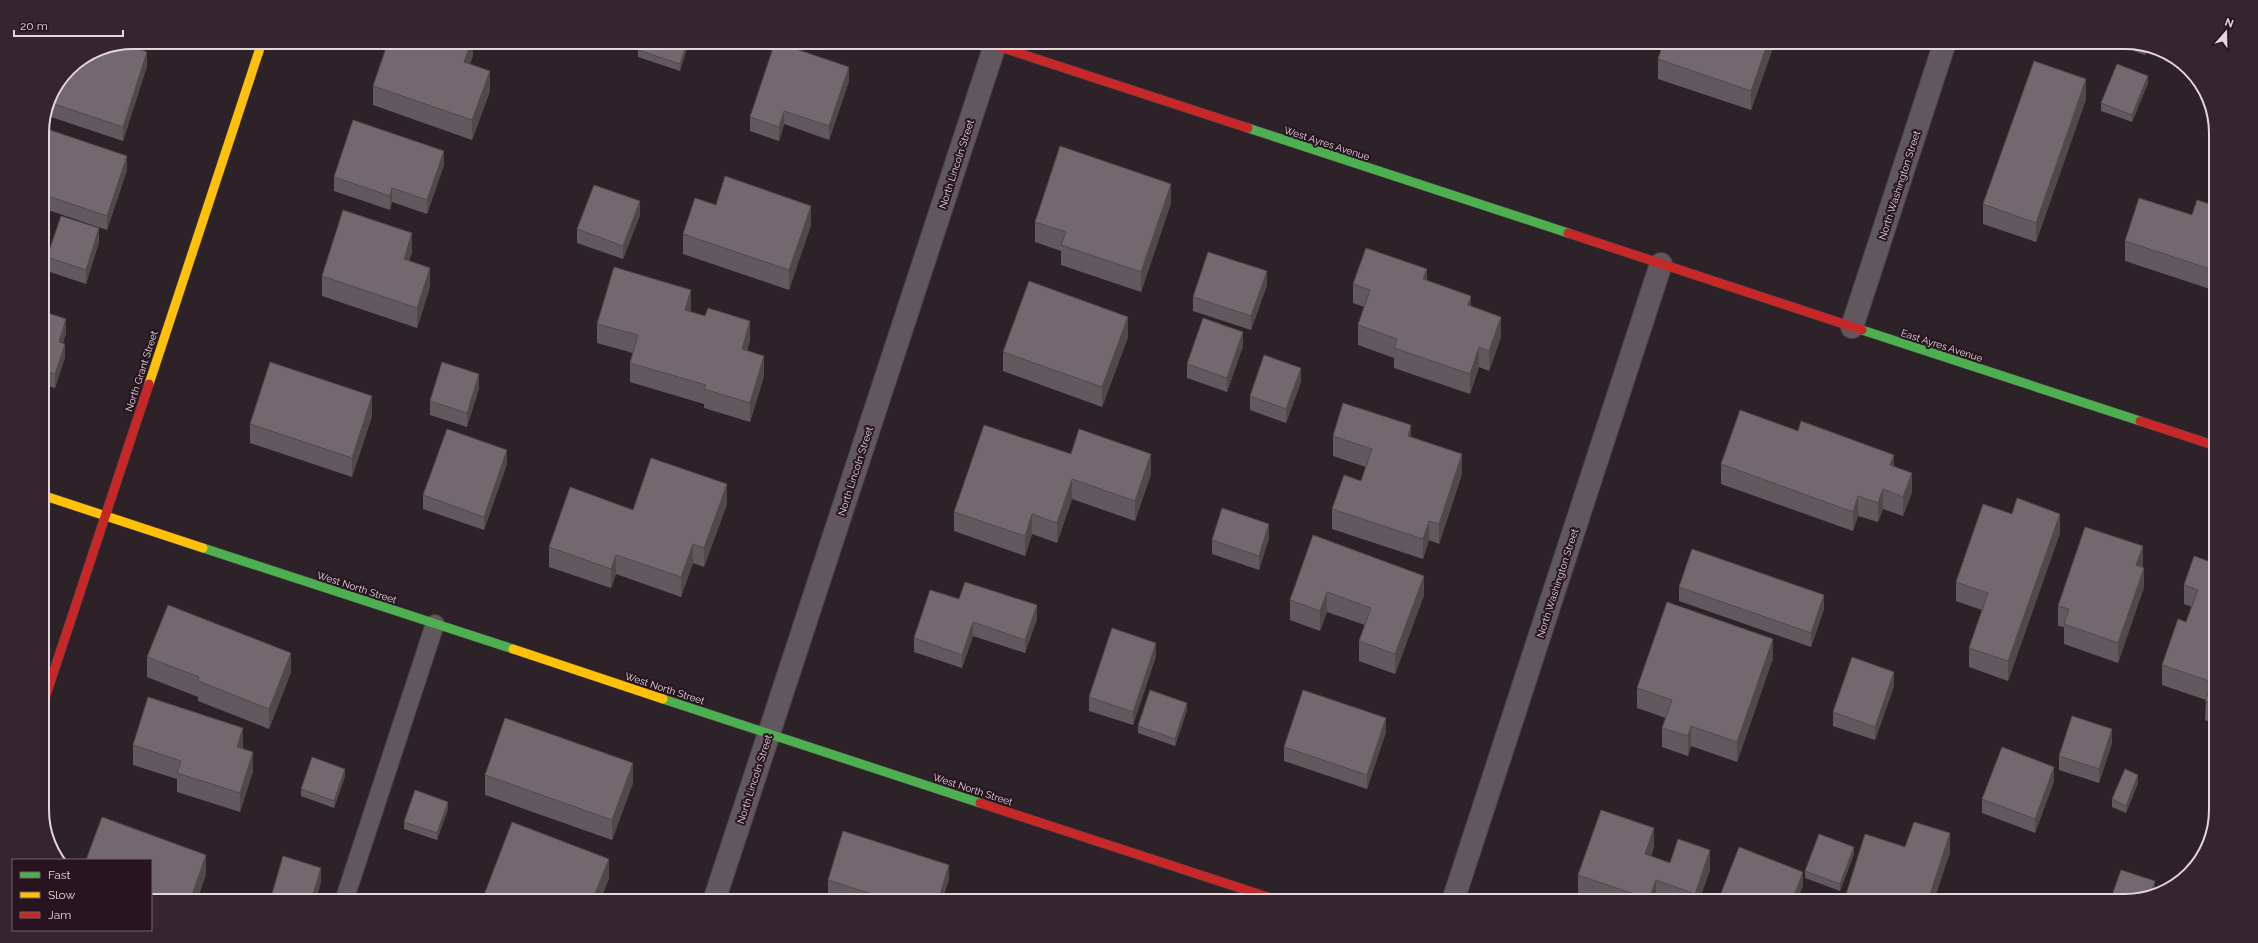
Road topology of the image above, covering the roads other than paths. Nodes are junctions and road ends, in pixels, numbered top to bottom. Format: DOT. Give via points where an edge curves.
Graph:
graph roads {
  1 [pos="260,49"];
  2 [pos="990,49"];
  3 [pos="1010,49"];
  4 [pos="1943,49"];
  5 [pos="1661,264"];
  6 [pos="1852,328"];
  7 [pos="2209,444"];
  8 [pos="49,497"];
  9 [pos="105,516"];
  10 [pos="435,624"];
  11 [pos="49,686"];
  12 [pos="769,734"];
  13 [pos="346,894"];
  14 [pos="716,894"];
  15 [pos="1259,894"];
  16 [pos="1455,894"];
  1 -- 9 [label="street, North Grant Street"];
  2 -- 12 [label="street, North Lincoln Street"];
  3 -- 5 [label="street, West Ayres Avenue"];
  4 -- 6 [label="street, North Washington Street"];
  5 -- 6 [label="street, East Ayres Avenue"];
  5 -- 16 [label="street, North Washington Street"];
  6 -- 7 [label="street, East Ayres Avenue"];
  8 -- 9 [label="street, West North Street"];
  9 -- 10 [label="street, West North Street"];
  9 -- 11 [label="street, North Grant Street"];
  10 -- 12 [label="street, West North Street"];
  10 -- 13 [label="lane"];
  12 -- 14 [label="street, North Lincoln Street"];
  12 -- 15 [label="street, West North Street"];
}
